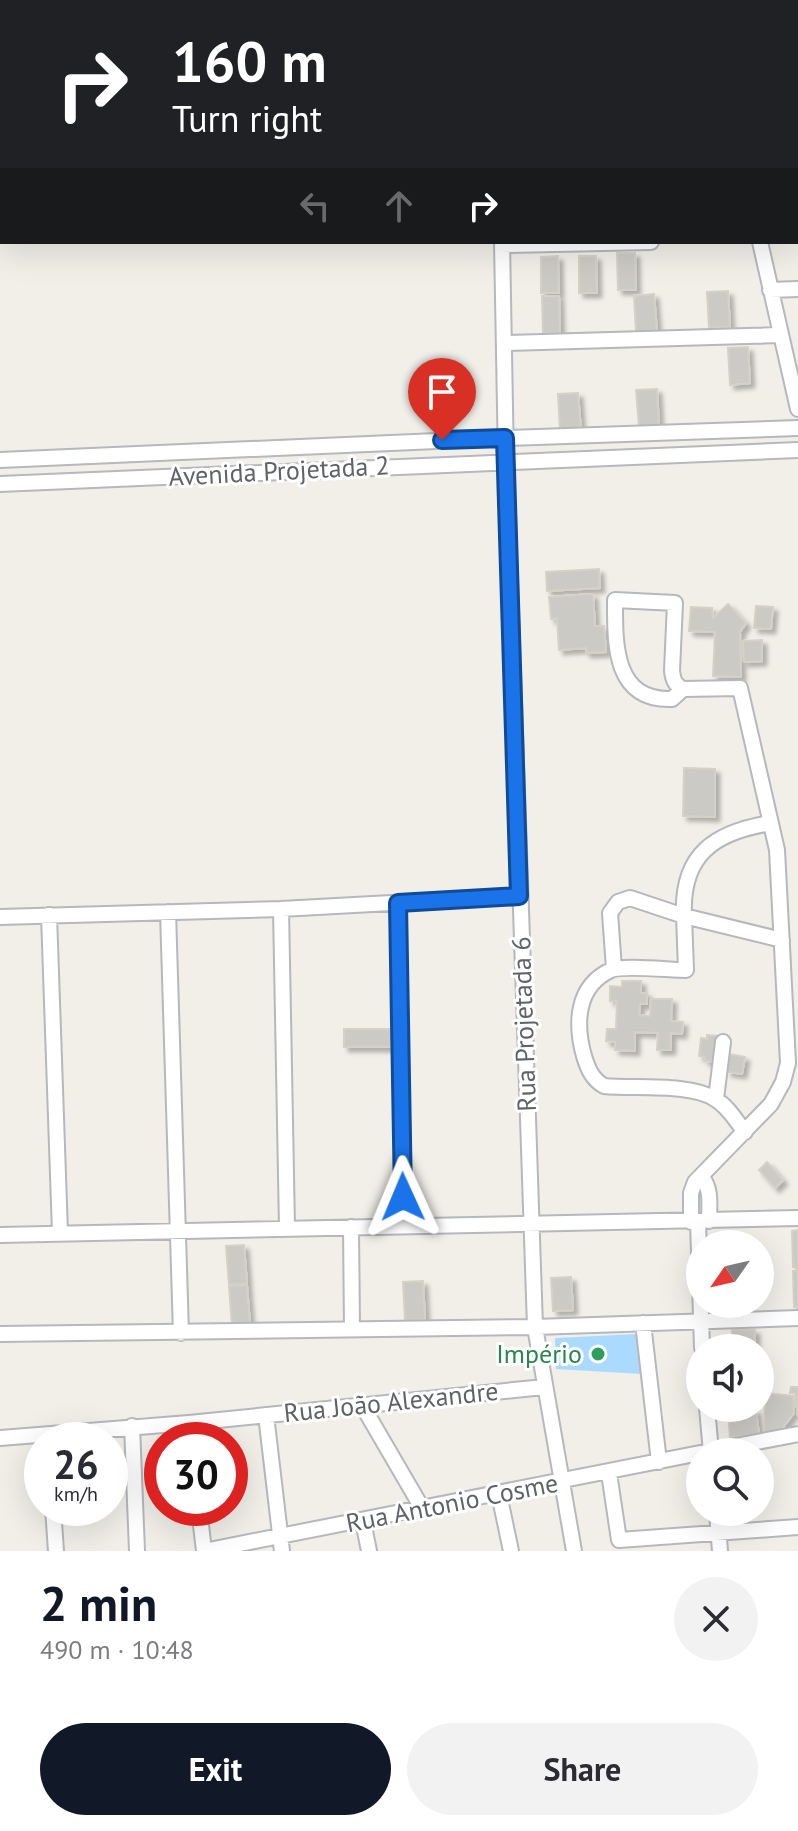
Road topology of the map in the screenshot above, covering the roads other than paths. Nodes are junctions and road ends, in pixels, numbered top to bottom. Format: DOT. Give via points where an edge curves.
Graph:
graph roads {
  1 [pos="502,244"];
  2 [pos="760,244"];
  3 [pos="798,289"];
  4 [pos="770,290"];
  5 [pos="781,335"];
  6 [pos="504,343"];
  7 [pos="798,409"];
  8 [pos="798,428"];
  9 [pos="505,438"];
  10 [pos="798,450"];
  11 [pos="0,460"];
  12 [pos="506,462"];
  13 [pos="0,484"];
  14 [pos="683,689"];
  15 [pos="771,823"];
  16 [pos="519,896"];
  17 [pos="398,903"];
  18 [pos="281,909"];
  19 [pos="168,912"];
  20 [pos="49,915"];
  21 [pos="684,916"];
  22 [pos="0,917"];
  23 [pos="782,940"];
  24 [pos="614,969"];
  25 [pos="723,1042"];
  26 [pos="716,1099"];
  27 [pos="745,1132"];
  28 [pos="798,1218"];
  29 [pos="699,1221"];
  30 [pos="532,1224"];
  31 [pos="404,1226"];
  32 [pos="351,1227"];
  33 [pos="287,1228"];
  34 [pos="179,1231"];
  35 [pos="60,1233"];
  36 [pos="35,1234"];
  37 [pos="0,1235"];
  38 [pos="0,1244"];
  39 [pos="798,1318"];
  40 [pos="699,1321"];
  41 [pos="643,1323"];
  42 [pos="535,1327"];
  43 [pos="352,1329"];
  44 [pos="181,1333"];
  45 [pos="0,1334"];
  46 [pos="700,1334"];
  47 [pos="544,1387"];
  48 [pos="362,1405"];
  49 [pos="266,1415"];
  50 [pos="199,1422"];
  51 [pos="144,1425"];
  52 [pos="132,1426"];
  53 [pos="128,1427"];
  54 [pos="798,1434"];
  55 [pos="24,1437"];
  56 [pos="0,1438"];
  57 [pos="774,1439"];
  58 [pos="686,1456"];
  59 [pos="659,1462"];
  60 [pos="609,1473"];
  61 [pos="560,1483"];
  62 [pos="499,1494"];
  63 [pos="422,1508"];
  64 [pos="363,1521"];
  65 [pos="54,1526"];
  66 [pos="201,1526"];
  67 [pos="718,1526"];
  68 [pos="798,1527"];
  69 [pos="719,1531"];
  70 [pos="281,1544"];
  71 [pos="56,1551"];
  72 [pos="137,1551"];
  73 [pos="204,1551"];
  74 [pos="369,1551"];
  75 [pos="511,1551"];
  76 [pos="574,1551"];
  77 [pos="720,1551"];
  1 -- 6 [label="street, Rua Projetada 6"];
  2 -- 4 [label="street"];
  3 -- 4 [label="street"];
  4 -- 5 [label="street"];
  5 -- 6 [label="street"];
  5 -- 7 [label="street"];
  6 -- 9 [label="street, Rua Projetada 6"];
  8 -- 9 [label="street, Avenida Projetada 2"];
  9 -- 11 [label="street, Avenida Projetada 2"];
  9 -- 12 [label="street, Rua Projetada 6"];
  10 -- 12 [label="street, Avenida Projetada 2"];
  12 -- 13 [label="street, Avenida Projetada 2"];
  12 -- 16 [label="street, Rua Projetada 6"];
  14 -- 14 [label="street" via="673,681 672,671 675,603 615,600 615,648 630,683 639,692 662,699 672,699"];
  14 -- 15 [label="street" via="740,688"];
  15 -- 21 [label="street" via="746,827 708,845 687,881"];
  15 -- 23 [label="street"];
  16 -- 17 [label="street"];
  16 -- 30 [label="street, Rua Projetada 6"];
  17 -- 18 [label="street"];
  17 -- 31 [label="street"];
  18 -- 19 [label="street"];
  18 -- 33 [label="street"];
  19 -- 20 [label="street"];
  19 -- 34 [label="street"];
  20 -- 22 [label="street"];
  20 -- 35 [label="street"];
  21 -- 23 [label="street"];
  21 -- 24 [label="street" via="686,970"];
  21 -- 24 [label="street" via="630,898 618,902 610,913"];
  23 -- 27 [label="street" via="788,1063 778,1095"];
  24 -- 26 [label="street" via="591,986 578,1015 594,1079 604,1086 681,1090"];
  25 -- 26 [label="street"];
  26 -- 27 [label="street"];
  27 -- 29 [label="street" via="702,1177 710,1196"];
  28 -- 29 [label="street"];
  29 -- 30 [label="street"];
  29 -- 40 [label="street"];
  30 -- 31 [label="street"];
  30 -- 42 [label="street, Rua Projetada 6"];
  31 -- 32 [label="street"];
  32 -- 33 [label="street"];
  32 -- 43 [label="street"];
  33 -- 34 [label="street"];
  34 -- 35 [label="street"];
  34 -- 44 [label="street"];
  35 -- 36 [label="street"];
  36 -- 37 [label="street"];
  36 -- 38 [label="street"];
  39 -- 40 [label="street"];
  40 -- 41 [label="street"];
  40 -- 46 [label="street"];
  41 -- 42 [label="street"];
  41 -- 59 [label="street"];
  42 -- 43 [label="street"];
  42 -- 47 [label="street, Rua Projetada 6"];
  43 -- 44 [label="street"];
  44 -- 45 [label="street"];
  47 -- 48 [label="street, Rua João Alexandre"];
  47 -- 61 [label="street, Rua Projetada 6"];
  48 -- 49 [label="street, Rua João Alexandre"];
  48 -- 63 [label="street"];
  49 -- 50 [label="street, Rua João Alexandre"];
  49 -- 70 [label="street"];
  51 -- 52 [label="street, Rua João Alexandre"];
  52 -- 53 [label="street, Rua João Alexandre"];
  52 -- 72 [label="street"];
  54 -- 57 [label="street, Rua Antonio Cosme"];
  55 -- 56 [label="street, Rua João Alexandre"];
  58 -- 59 [label="street, Rua Antonio Cosme"];
  59 -- 60 [label="street, Rua Antonio Cosme"];
  60 -- 61 [label="street, Rua Antonio Cosme"];
  60 -- 69 [label="street" via="619,1540"];
  61 -- 62 [label="street, Rua Antonio Cosme"];
  61 -- 76 [label="street, Rua Projetada 6"];
  62 -- 63 [label="street, Rua Antonio Cosme"];
  62 -- 75 [label="street"];
  63 -- 64 [label="street, Rua Antonio Cosme"];
  64 -- 70 [label="street, Rua Antonio Cosme"];
  64 -- 74 [label="street"];
  65 -- 71 [label="street"];
  66 -- 73 [label="street"];
  67 -- 69 [label="street"];
  68 -- 69 [label="street"];
  69 -- 77 [label="street"];
  70 -- 73 [label="street, Rua Antonio Cosme"];
}
